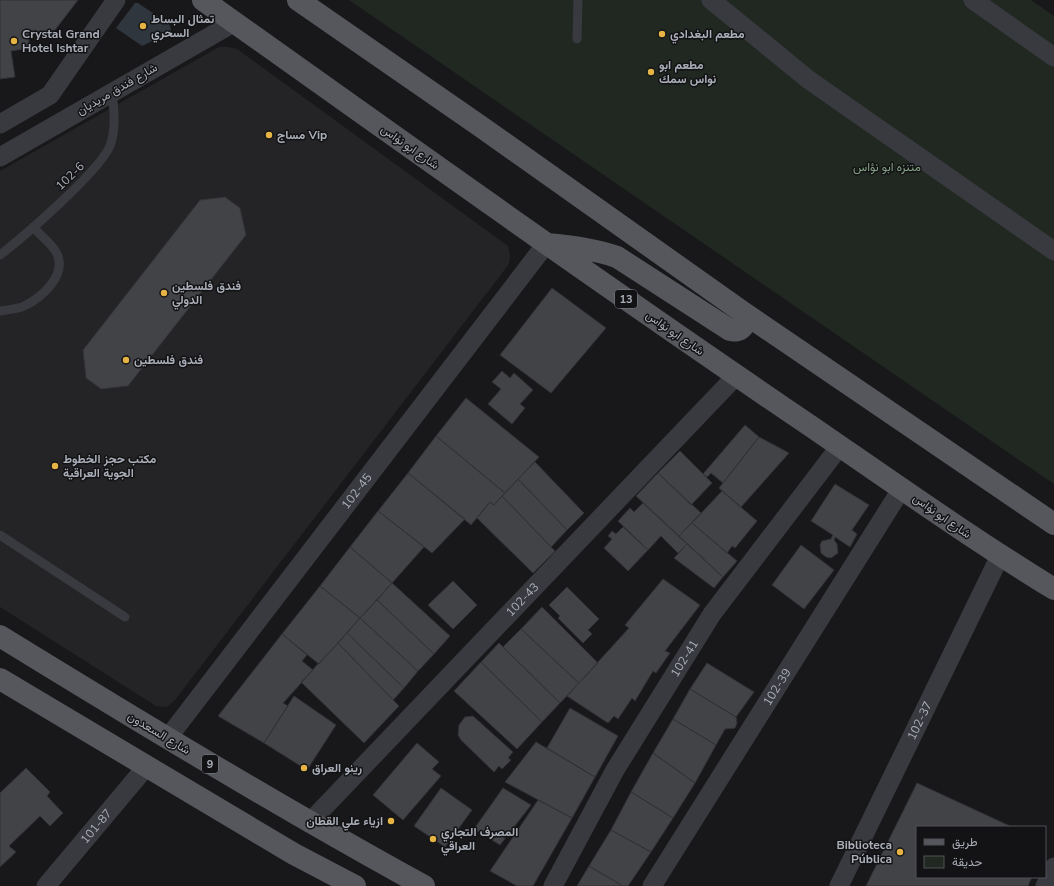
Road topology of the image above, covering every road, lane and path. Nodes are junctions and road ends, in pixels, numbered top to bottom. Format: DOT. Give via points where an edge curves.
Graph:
graph roads {
  1 [pos="116,0"];
  2 [pos="204,0"];
  3 [pos="298,0"];
  4 [pos="578,0"];
  5 [pos="711,0"];
  6 [pos="973,0"];
  7 [pos="235,22"];
  8 [pos="577,39"];
  9 [pos="1054,58"];
  10 [pos="112,92"];
  11 [pos="50,95"];
  12 [pos="66,118"];
  13 [pos="0,124"];
  14 [pos="0,157"];
  15 [pos="33,227"];
  16 [pos="546,244"];
  17 [pos="1054,251"];
  18 [pos="0,255"];
  19 [pos="0,311"];
  20 [pos="744,313"];
  21 [pos="736,376"];
  22 [pos="840,446"];
  23 [pos="902,488"];
  24 [pos="1054,524"];
  25 [pos="0,535"];
  26 [pos="1000,556"];
  27 [pos="1054,589"];
  28 [pos="125,617"];
  29 [pos="0,636"];
  30 [pos="0,679"];
  31 [pos="167,739"];
  32 [pos="146,767"];
  33 [pos="309,823"];
  34 [pos="1054,867"];
  35 [pos="46,886"];
  36 [pos="355,886"];
  37 [pos="424,886"];
  38 [pos="553,886"];
  39 [pos="652,886"];
  40 [pos="839,886"];
  41 [pos="1045,886"];
  1 -- 11 [label="street"];
  2 -- 7 [label="main road, شارع ابو نؤاس / 13"];
  3 -- 20 [label="main road"];
  4 -- 8 [label="lane"];
  5 -- 17 [label="street" via="808,80"];
  6 -- 9 [label="street"];
  7 -- 10 [label="street, شارع فندق مريديان"];
  7 -- 16 [label="main road, شارع ابو نؤاس / 13"];
  10 -- 12 [label="street, شارع فندق مريديان"];
  10 -- 15 [label="lane, 102-6" via="115,122 111,145 98,165"];
  11 -- 12 [label="street"];
  11 -- 13 [label="street"];
  12 -- 14 [label="street, شارع فندق مريديان"];
  15 -- 18 [label="lane, 102-6"];
  15 -- 19 [label="lane" via="56,253 59,264 57,276 41,294 21,307"];
  16 -- 20 [label="main road" via="581,247 617,257 730,330 743,327"];
  16 -- 21 [label="main road, شارع ابو نؤاس / 13"];
  16 -- 31 [label="street, 102-45"];
  20 -- 24 [label="main road"];
  21 -- 22 [label="main road, شارع ابو نؤاس / 13"];
  21 -- 33 [label="street, 102-43"];
  22 -- 23 [label="main road, شارع ابو نؤاس / 13"];
  22 -- 38 [label="street, 102-41" via="712,614 615,770"];
  23 -- 26 [label="main road, شارع ابو نؤاس / 13"];
  23 -- 39 [label="street, 102-39"];
  25 -- 28 [label="lane"];
  26 -- 27 [label="main road, شارع ابو نؤاس / 13"];
  26 -- 40 [label="street, 102-37"];
  29 -- 31 [label="main road, شارع السعدون / 9"];
  30 -- 32 [label="main road"];
  31 -- 33 [label="main road, شارع السعدون / 9"];
  32 -- 35 [label="street, 101-87"];
  32 -- 36 [label="main road" via="294,854"];
  33 -- 37 [label="main road, شارع السعدون / 9"];
  34 -- 41 [label="street"];
}
